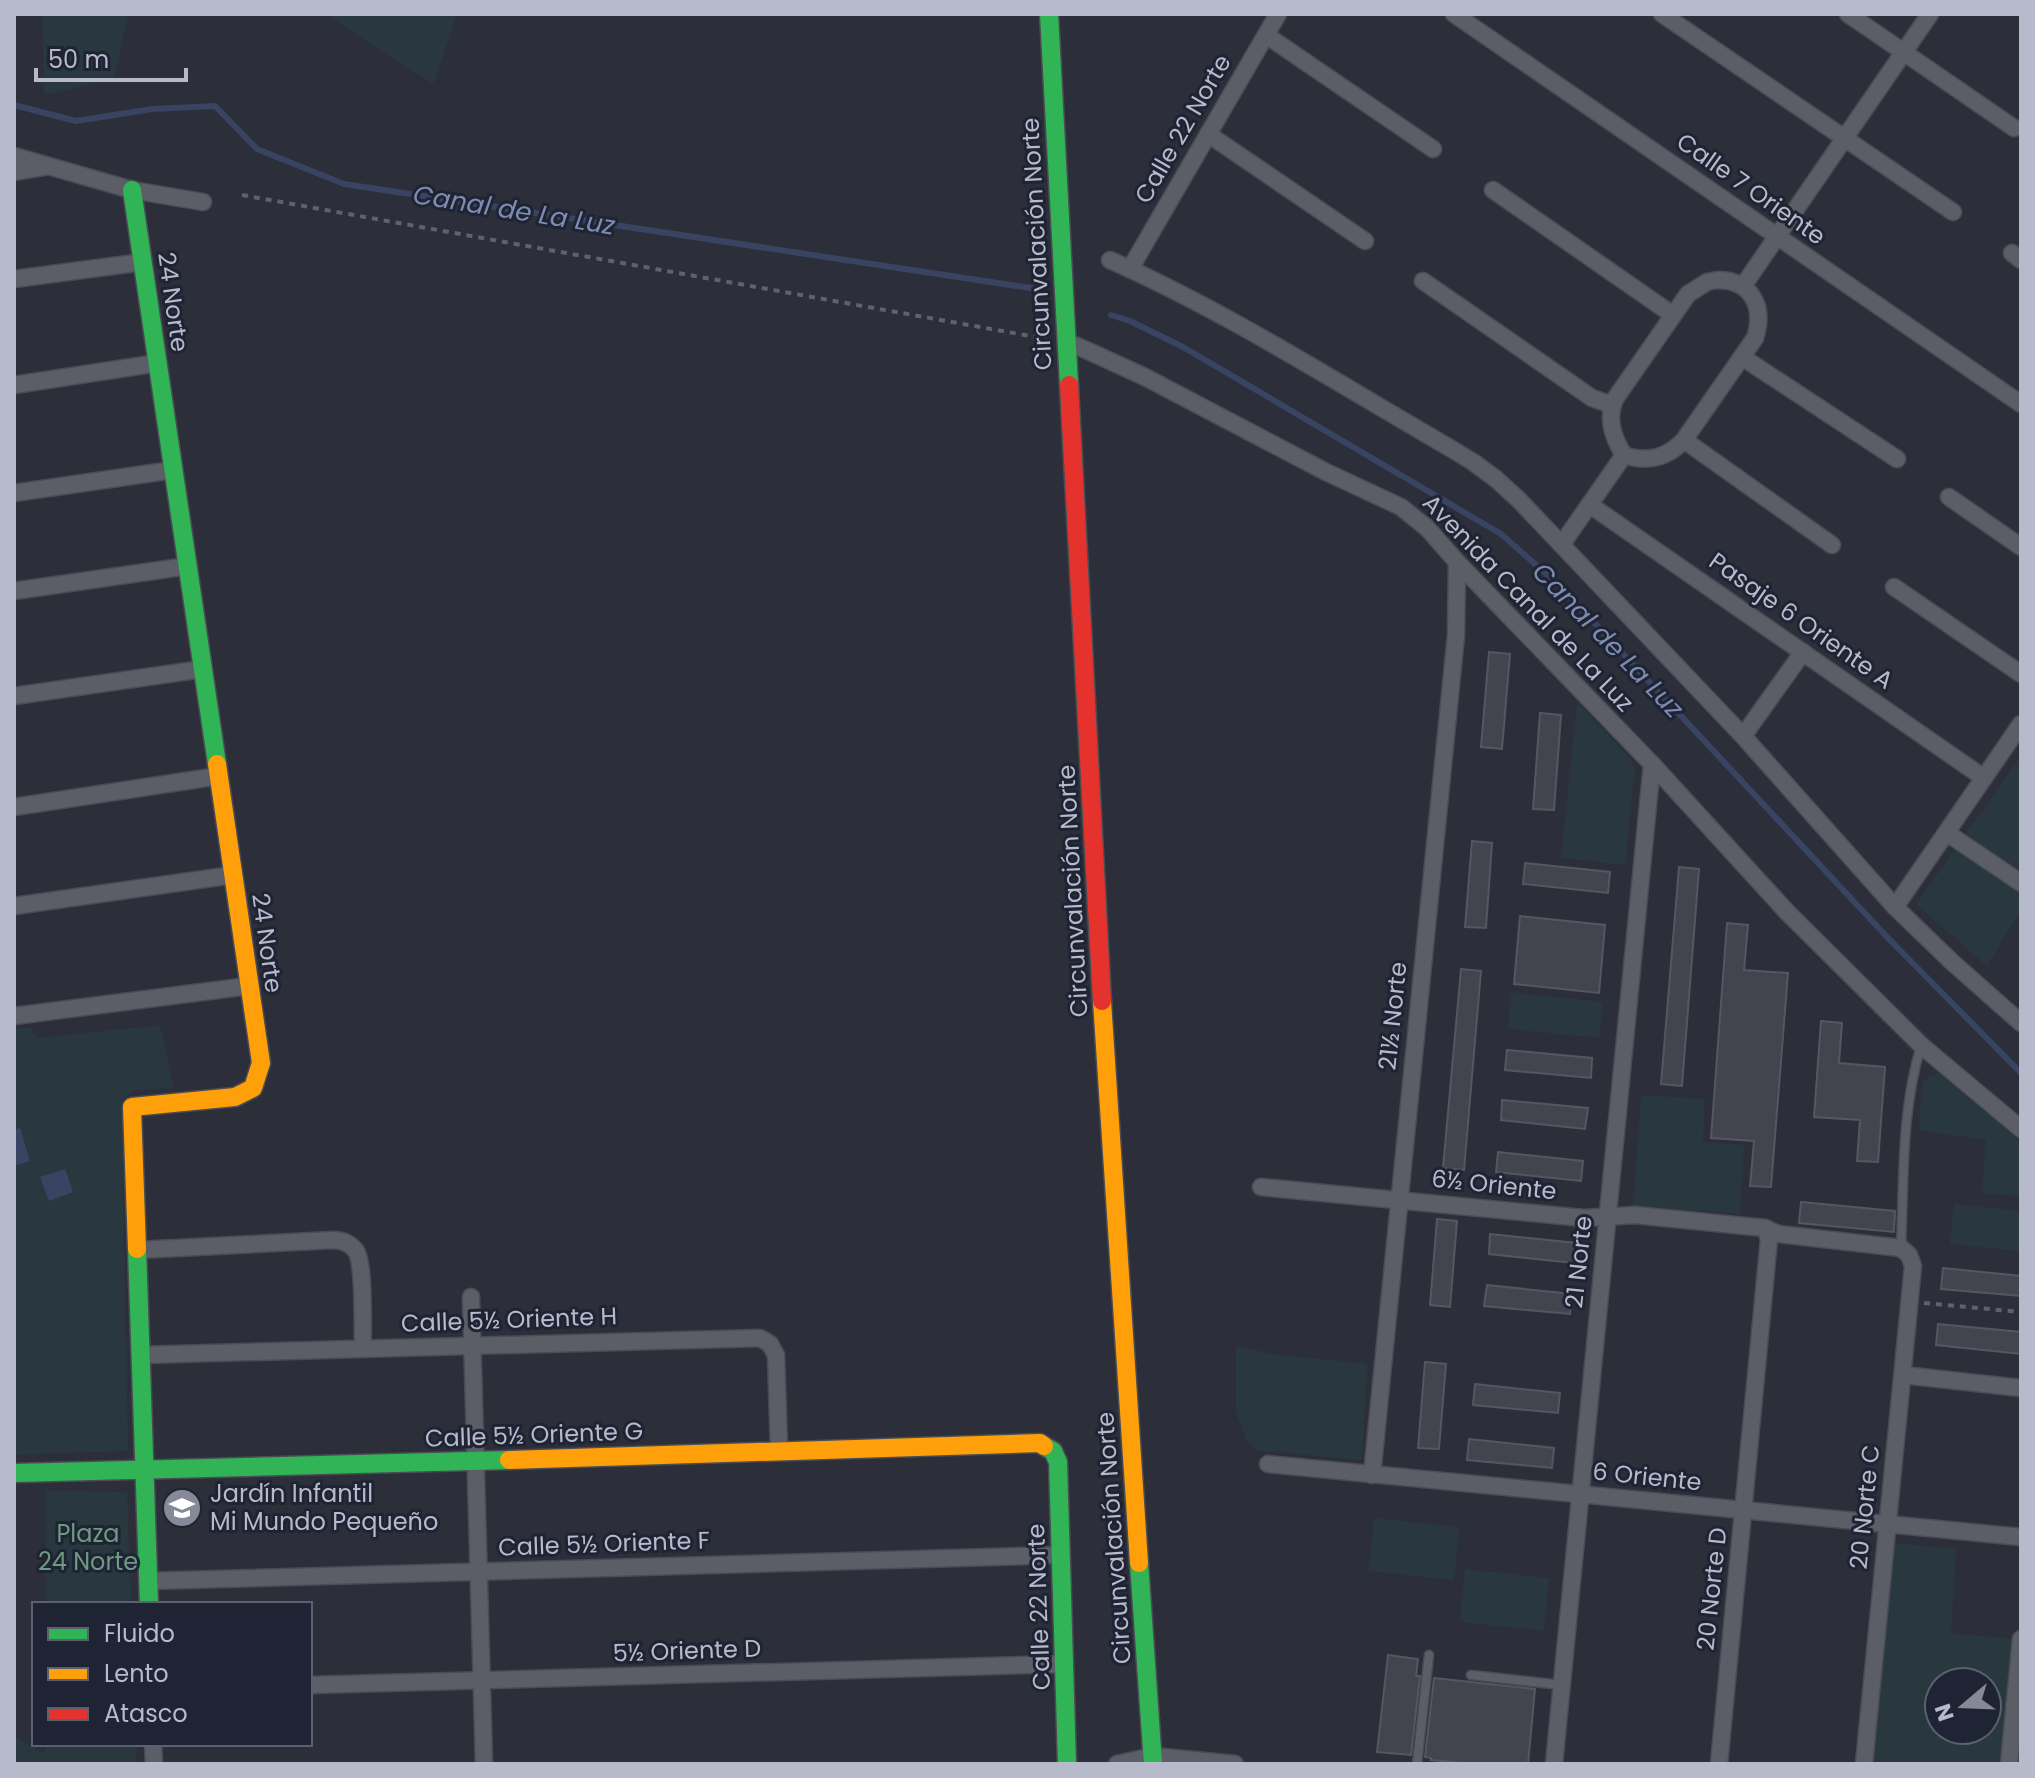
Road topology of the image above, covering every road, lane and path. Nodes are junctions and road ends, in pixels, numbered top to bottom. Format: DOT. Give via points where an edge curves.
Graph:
graph roads {
  1 [pos="1049,14"];
  2 [pos="1278,14"];
  3 [pos="1454,14"];
  4 [pos="1662,14"];
  5 [pos="1848,14"];
  6 [pos="1930,14"];
  7 [pos="1266,35"];
  8 [pos="1904,52"];
  9 [pos="2014,128"];
  10 [pos="1208,134"];
  11 [pos="1844,139"];
  12 [pos="1433,149"];
  13 [pos="14,156"];
  14 [pos="53,166"];
  15 [pos="14,172"];
  16 [pos="132,190"];
  17 [pos="1493,190"];
  18 [pos="242,195"];
  19 [pos="203,202"];
  20 [pos="1953,212"];
  21 [pos="1777,236"];
  22 [pos="1365,241"];
  23 [pos="1110,260"];
  24 [pos="143,262"];
  25 [pos="1130,269"];
  26 [pos="14,279"];
  27 [pos="1423,281"];
  28 [pos="1743,286"];
  29 [pos="1673,315"];
  30 [pos="1067,342"];
  31 [pos="1742,357"];
  32 [pos="158,363"];
  33 [pos="14,385"];
  34 [pos="2021,404"];
  35 [pos="1612,405"];
  36 [pos="1684,440"];
  37 [pos="1624,455"];
  38 [pos="1897,459"];
  39 [pos="173,470"];
  40 [pos="14,493"];
  41 [pos="1949,497"];
  42 [pos="1590,505"];
  43 [pos="1562,544"];
  44 [pos="1832,545"];
  45 [pos="2021,547"];
  46 [pos="1457,562"];
  47 [pos="188,566"];
  48 [pos="1894,587"];
  49 [pos="14,591"];
  50 [pos="1803,652"];
  51 [pos="203,669"];
  52 [pos="2021,674"];
  53 [pos="14,696"];
  54 [pos="2021,724"];
  55 [pos="1743,736"];
  56 [pos="1652,764"];
  57 [pos="219,776"];
  58 [pos="1984,778"];
  59 [pos="14,807"];
  60 [pos="1947,833"];
  61 [pos="233,875"];
  62 [pos="2021,883"];
  63 [pos="14,906"];
  64 [pos="1895,907"];
  65 [pos="249,986"];
  66 [pos="14,1016"];
  67 [pos="2021,1023"];
  68 [pos="1922,1046"];
  69 [pos="2021,1129"];
  70 [pos="1261,1187"];
  71 [pos="1399,1200"];
  72 [pos="1607,1216"];
  73 [pos="1765,1228"];
  74 [pos="137,1250"];
  75 [pos="1905,1251"];
  76 [pos="471,1297"];
  77 [pos="1910,1302"];
  78 [pos="2021,1312"];
  79 [pos="472,1345"];
  80 [pos="363,1348"];
  81 [pos="140,1355"];
  82 [pos="1903,1375"];
  83 [pos="2021,1388"];
  84 [pos="779,1450"];
  85 [pos="1053,1451"];
  86 [pos="475,1461"];
  87 [pos="1268,1464"];
  88 [pos="144,1469"];
  89 [pos="14,1473"];
  90 [pos="1372,1475"];
  91 [pos="1580,1495"];
  92 [pos="1743,1510"];
  93 [pos="1888,1524"];
  94 [pos="2021,1537"];
  95 [pos="1061,1555"];
  96 [pos="478,1571"];
  97 [pos="148,1581"];
  98 [pos="149,1602"];
  99 [pos="2021,1639"];
  100 [pos="1429,1655"];
  101 [pos="1064,1664"];
  102 [pos="1471,1675"];
  103 [pos="482,1680"];
  104 [pos="312,1685"];
  105 [pos="1562,1685"];
  106 [pos="1153,1760"];
  107 [pos="484,1764"];
  108 [pos="1067,1764"];
  109 [pos="1117,1764"];
  110 [pos="1235,1764"];
  111 [pos="1417,1764"];
  112 [pos="1554,1764"];
  113 [pos="1719,1764"];
  114 [pos="1864,1764"];
  115 [pos="2009,1764"];
  1 -- 30 [label="street, Circunvalación Norte"];
  2 -- 7 [label="street, Calle 22 Norte"];
  3 -- 21 [label="street, Calle 7 Oriente"];
  4 -- 11 [label="street"];
  5 -- 8 [label="street"];
  6 -- 8 [label="street"];
  7 -- 10 [label="street, Calle 22 Norte"];
  7 -- 12 [label="street"];
  8 -- 9 [label="street"];
  8 -- 11 [label="street"];
  10 -- 22 [label="street"];
  10 -- 25 [label="street, Calle 22 Norte"];
  11 -- 20 [label="street"];
  11 -- 21 [label="street"];
  13 -- 14 [label="street"];
  14 -- 15 [label="street"];
  14 -- 16 [label="street"];
  16 -- 19 [label="street"];
  16 -- 24 [label="street, 24 Norte"];
  17 -- 29 [label="street"];
  18 -- 30 [label="path"];
  21 -- 28 [label="street"];
  21 -- 34 [label="street, Calle 7 Oriente"];
  23 -- 25 [label="street"];
  24 -- 26 [label="street"];
  24 -- 32 [label="street, 24 Norte"];
  25 -- 43 [label="street" via="1473,462"];
  27 -- 35 [label="street" via="1592,398"];
  28 -- 29 [label="street" via="1726,280 1707,282 1688,294"];
  28 -- 31 [label="street" via="1755,302 1759,321"];
  29 -- 35 [label="street"];
  30 -- 46 [label="street, Avenida Canal de La Luz" via="1401,507"];
  30 -- 106 [label="street, Circunvalación Norte" via="1109,1121"];
  31 -- 36 [label="street"];
  31 -- 38 [label="street"];
  32 -- 33 [label="street"];
  32 -- 39 [label="street, 24 Norte"];
  35 -- 37 [label="street" via="1612,432"];
  36 -- 37 [label="street" via="1657,458"];
  36 -- 44 [label="street"];
  37 -- 42 [label="street"];
  39 -- 40 [label="street"];
  39 -- 47 [label="street, 24 Norte"];
  41 -- 45 [label="street"];
  42 -- 43 [label="street"];
  42 -- 50 [label="street, Pasaje 6 Oriente A"];
  43 -- 55 [label="street"];
  46 -- 56 [label="street, Avenida Canal de La Luz"];
  46 -- 71 [label="street, 21½ Norte" via="1456,635"];
  47 -- 49 [label="street"];
  47 -- 51 [label="street, 24 Norte"];
  48 -- 52 [label="street"];
  50 -- 55 [label="street"];
  50 -- 58 [label="street, Pasaje 6 Oriente A"];
  51 -- 53 [label="street"];
  51 -- 57 [label="street, 24 Norte"];
  54 -- 58 [label="street"];
  55 -- 64 [label="street"];
  56 -- 68 [label="street, Avenida Canal de La Luz" via="1787,912"];
  56 -- 72 [label="street, 21 Norte"];
  57 -- 59 [label="street"];
  57 -- 61 [label="street, 24 Norte"];
  58 -- 60 [label="street"];
  60 -- 62 [label="street"];
  60 -- 64 [label="street"];
  61 -- 63 [label="street"];
  61 -- 65 [label="street, 24 Norte"];
  64 -- 67 [label="street"];
  65 -- 66 [label="street"];
  65 -- 74 [label="street, 24 Norte" via="261,1063 253,1088 235,1097 132,1107"];
  68 -- 69 [label="street, Avenida Canal de La Luz"];
  68 -- 75 [label="lane" via="1906,1128"];
  70 -- 71 [label="street, 6½ Oriente"];
  71 -- 72 [label="street, 6½ Oriente"];
  71 -- 90 [label="street, 21½ Norte"];
  72 -- 73 [label="street, 6½ Oriente"];
  72 -- 91 [label="street, 21 Norte"];
  73 -- 75 [label="street, 6½ Oriente"];
  73 -- 92 [label="street, 20 Norte D" via="1769,1239"];
  74 -- 80 [label="street" via="346,1242 359,1258"];
  74 -- 81 [label="street, 24 Norte"];
  75 -- 77 [label="street, 20 Norte C" via="1913,1266"];
  76 -- 79 [label="street"];
  77 -- 78 [label="path"];
  77 -- 82 [label="street, 20 Norte C"];
  79 -- 80 [label="street, Calle 5½ Oriente H"];
  79 -- 84 [label="street, Calle 5½ Oriente H" via="760,1338 776,1355"];
  79 -- 86 [label="street"];
  80 -- 81 [label="street, Calle 5½ Oriente H"];
  81 -- 88 [label="street, 24 Norte"];
  82 -- 83 [label="street"];
  82 -- 93 [label="street, 20 Norte C"];
  84 -- 85 [label="street, Calle 5½ Oriente G" via="1033,1442"];
  84 -- 86 [label="street, Calle 5½ Oriente G"];
  85 -- 95 [label="street, Calle 22 Norte" via="1059,1469"];
  86 -- 88 [label="street, Calle 5½ Oriente G"];
  86 -- 96 [label="street"];
  87 -- 90 [label="street, 6 Oriente"];
  88 -- 89 [label="street, Calle 5½ Oriente G"];
  88 -- 97 [label="street, 24 Norte"];
  90 -- 91 [label="street, 6 Oriente"];
  91 -- 92 [label="street, 6 Oriente"];
  91 -- 105 [label="street, 21 Norte"];
  92 -- 93 [label="street, 6 Oriente"];
  92 -- 113 [label="street, 20 Norte D"];
  93 -- 94 [label="street, 6 Oriente"];
  93 -- 114 [label="street, 20 Norte C"];
  95 -- 96 [label="street, Calle 5½ Oriente F"];
  95 -- 101 [label="street, Calle 22 Norte"];
  96 -- 97 [label="street, Calle 5½ Oriente F"];
  96 -- 103 [label="street"];
  97 -- 98 [label="street, 24 Norte"];
  99 -- 115 [label="street"];
  100 -- 111 [label="lane"];
  101 -- 103 [label="street, 5½ Oriente D"];
  101 -- 108 [label="street, Calle 22 Norte"];
  102 -- 105 [label="lane"];
  103 -- 104 [label="street, 5½ Oriente D"];
  103 -- 107 [label="street"];
  105 -- 112 [label="street, 21 Norte"];
  106 -- 109 [label="street"];
  106 -- 110 [label="street"];
}
